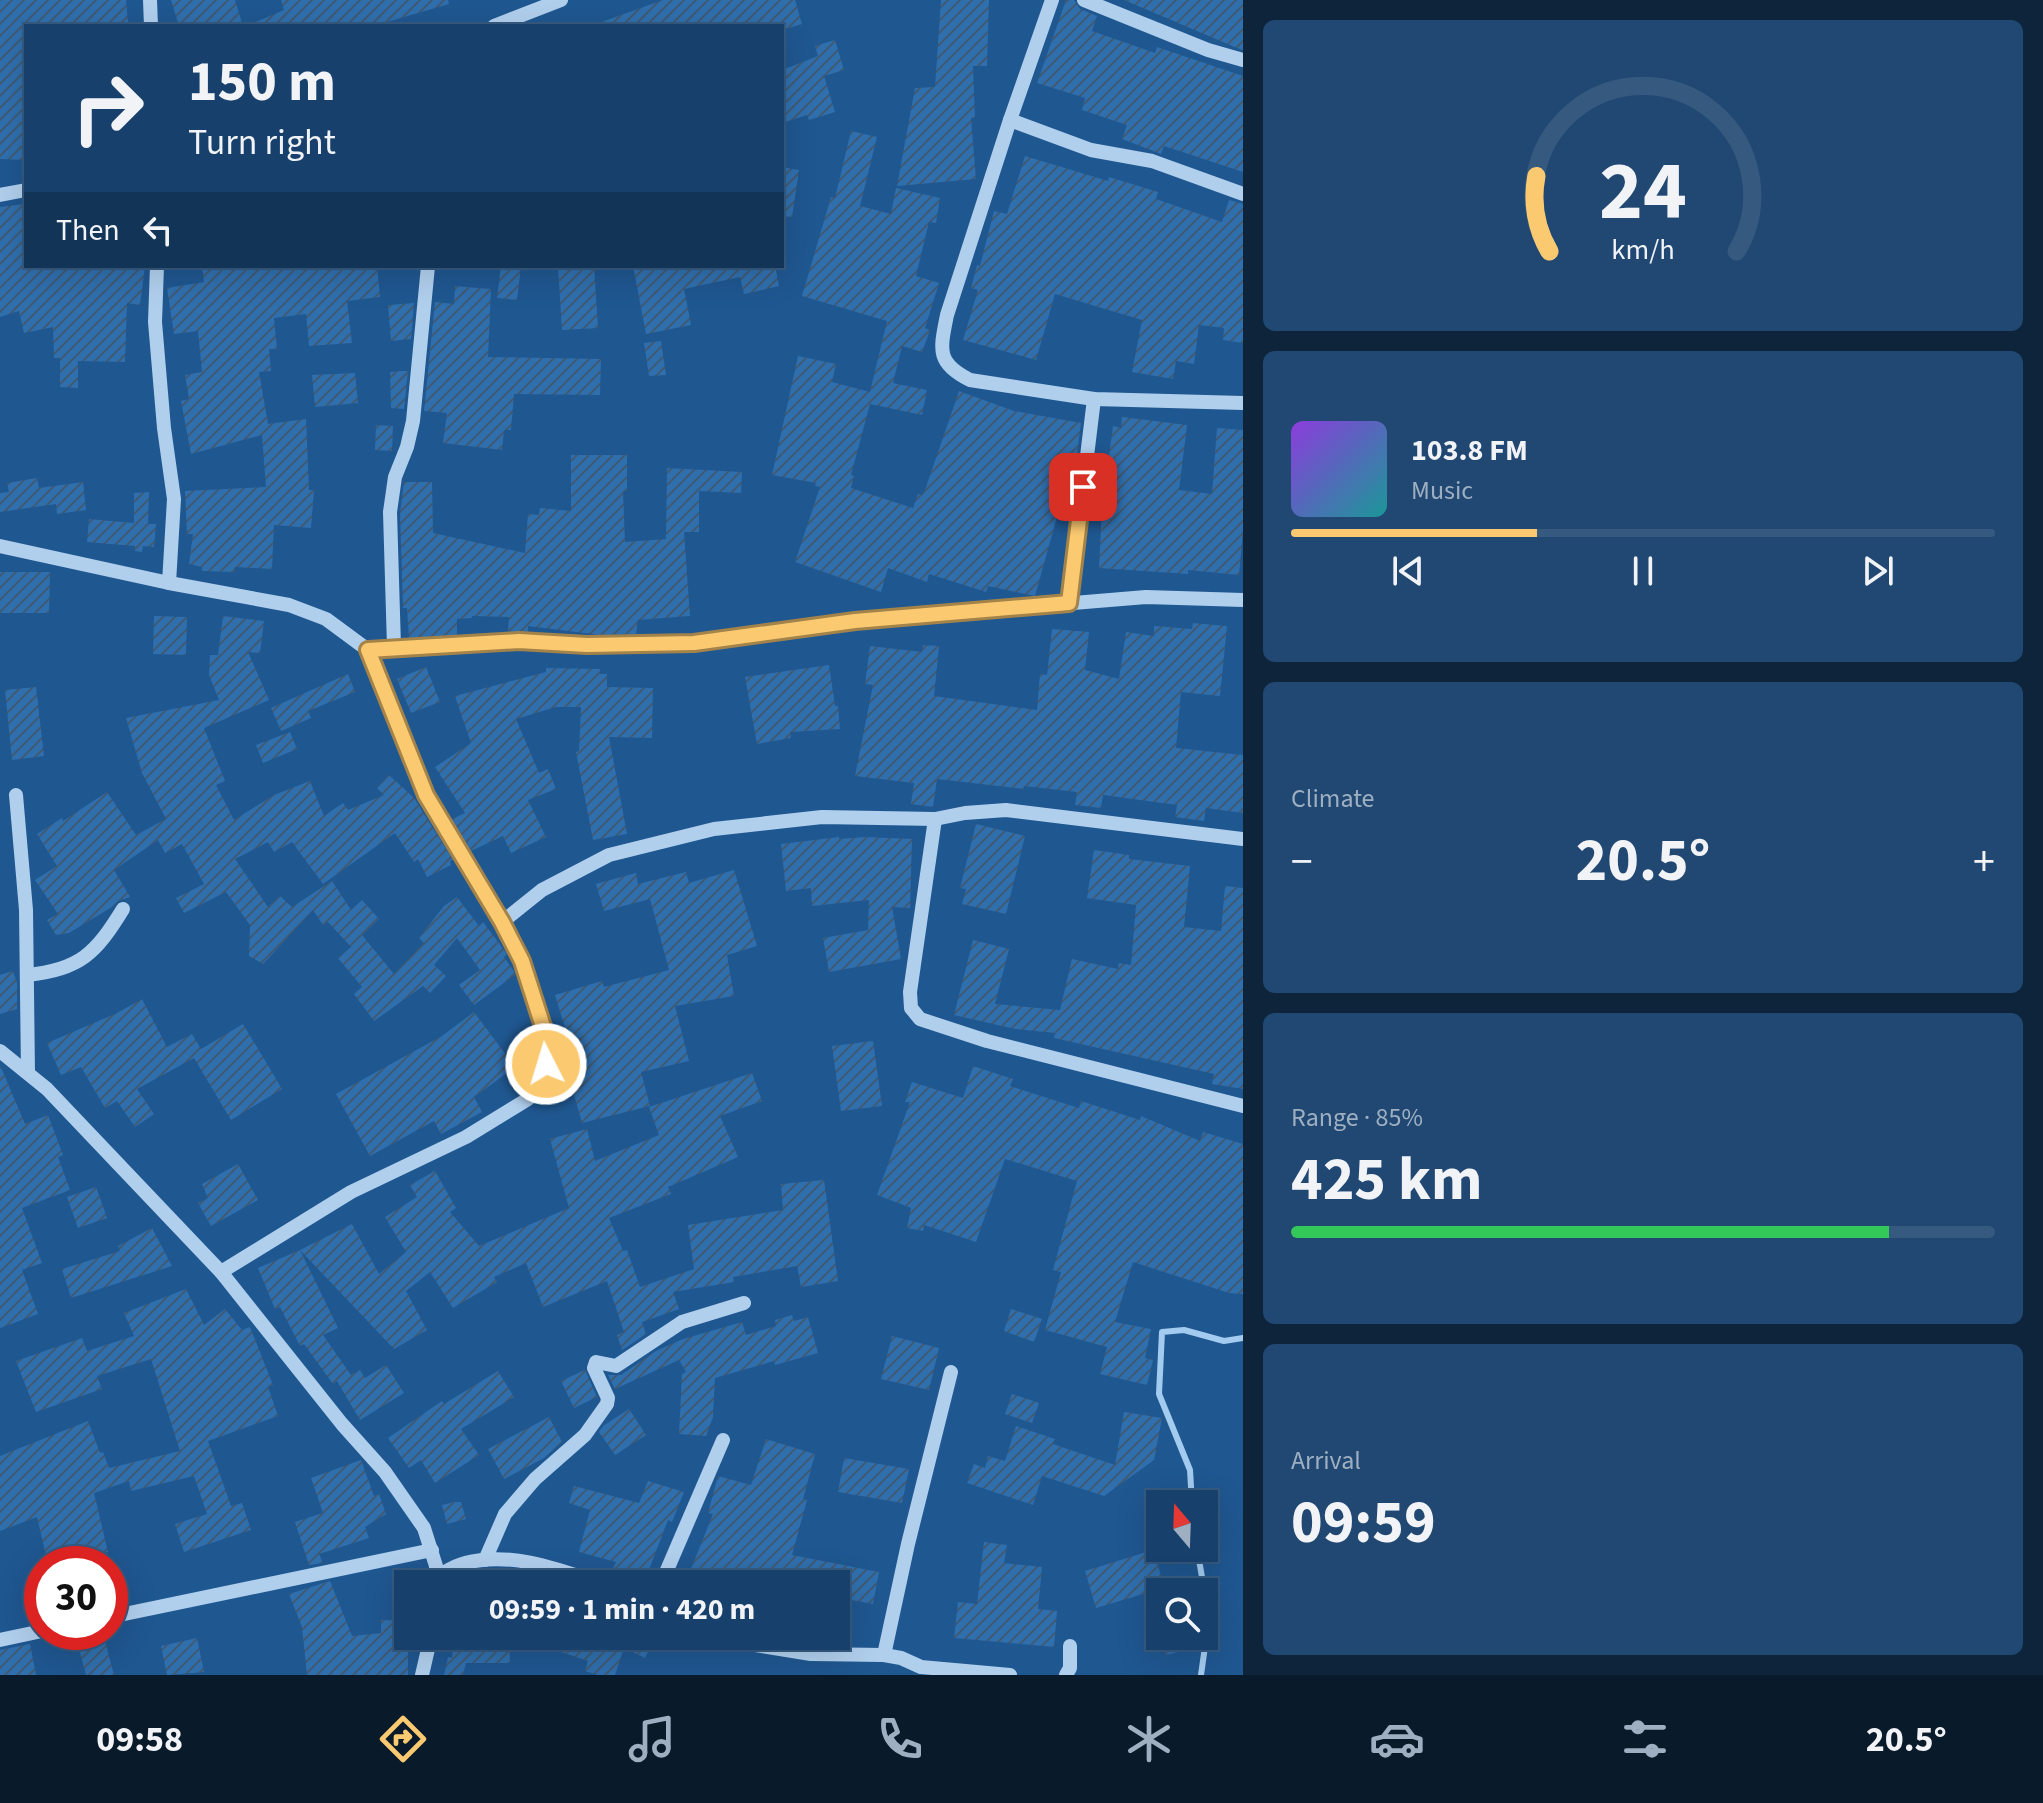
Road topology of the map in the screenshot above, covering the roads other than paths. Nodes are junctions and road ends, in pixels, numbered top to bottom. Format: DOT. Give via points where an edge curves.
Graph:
graph roads {
  1 [pos="150,0"];
  2 [pos="561,0"];
  3 [pos="1052,0"];
  4 [pos="1084,0"];
  5 [pos="151,24"];
  6 [pos="499,24"];
  7 [pos="1243,60"];
  8 [pos="1010,120"];
  9 [pos="24,190"];
  10 [pos="1243,194"];
  11 [pos="0,195"];
  12 [pos="157,268"];
  13 [pos="428,268"];
  14 [pos="1094,399"];
  15 [pos="1243,403"];
  16 [pos="0,546"];
  17 [pos="169,583"];
  18 [pos="1243,600"];
  19 [pos="1069,603"];
  20 [pos="394,647"];
  21 [pos="368,650"];
  22 [pos="16,795"];
  23 [pos="935,819"];
  24 [pos="1243,839"];
  25 [pos="123,909"];
  26 [pos="502,922"];
  27 [pos="27,975"];
  28 [pos="0,1051"];
  29 [pos="28,1073"];
  30 [pos="1243,1106"];
  31 [pos="221,1272"];
  32 [pos="744,1303"];
  33 [pos="951,1372"];
  34 [pos="723,1440"];
  35 [pos="432,1550"];
  36 [pos="485,1560"];
  37 [pos="435,1570"];
  38 [pos="451,1570"];
  39 [pos="559,1570"];
  40 [pos="667,1570"];
  41 [pos="128,1613"];
  42 [pos="24,1635"];
  43 [pos="0,1640"];
  44 [pos="1070,1646"];
  45 [pos="428,1650"];
  46 [pos="786,1650"];
  47 [pos="884,1655"];
  48 [pos="422,1675"];
  49 [pos="1010,1675"];
  50 [pos="1066,1675"];
  1 -- 5 [label="street"];
  2 -- 6 [label="street"];
  3 -- 8 [label="street"];
  4 -- 7 [label="street"];
  8 -- 10 [label="street" via="1091,150 1152,161"];
  8 -- 14 [label="street" via="947,315 941,345 945,364 970,380"];
  9 -- 11 [label="street"];
  12 -- 17 [label="street" via="155,322 174,499"];
  13 -- 20 [label="street" via="413,421 390,512"];
  14 -- 15 [label="street"];
  14 -- 19 [label="street"];
  16 -- 17 [label="street"];
  17 -- 21 [label="street" via="289,605 326,619"];
  18 -- 19 [label="street" via="1146,597"];
  19 -- 20 [label="street" via="855,621 694,643 519,641"];
  20 -- 21 [label="street"];
  21 -- 26 [label="street" via="426,795"];
  22 -- 27 [label="street"];
  23 -- 24 [label="street" via="1006,810"];
  23 -- 26 [label="street" via="822,817 714,829 609,855 542,890"];
  23 -- 30 [label="street" via="910,992 911,1008 920,1019"];
  25 -- 27 [label="street" via="89,955 69,967"];
  26 -- 31 [label="street" via="522,961 547,1039 546,1064 528,1099 466,1137 351,1192"];
  27 -- 29 [label="street"];
  28 -- 29 [label="street"];
  29 -- 31 [label="street"];
  31 -- 35 [label="street" via="385,1472 424,1528"];
  32 -- 36 [label="street" via="682,1322 616,1366 596,1362 607,1404 585,1435 505,1514"];
  33 -- 47 [label="street"];
  34 -- 40 [label="street"];
  35 -- 37 [label="street"];
  35 -- 41 [label="street"];
  36 -- 38 [label="street"];
  36 -- 39 [label="street" via="502,1558"];
  42 -- 43 [label="street"];
  44 -- 50 [label="street"];
  45 -- 48 [label="street"];
  46 -- 47 [label="street"];
  47 -- 49 [label="street" via="921,1667"];
}
